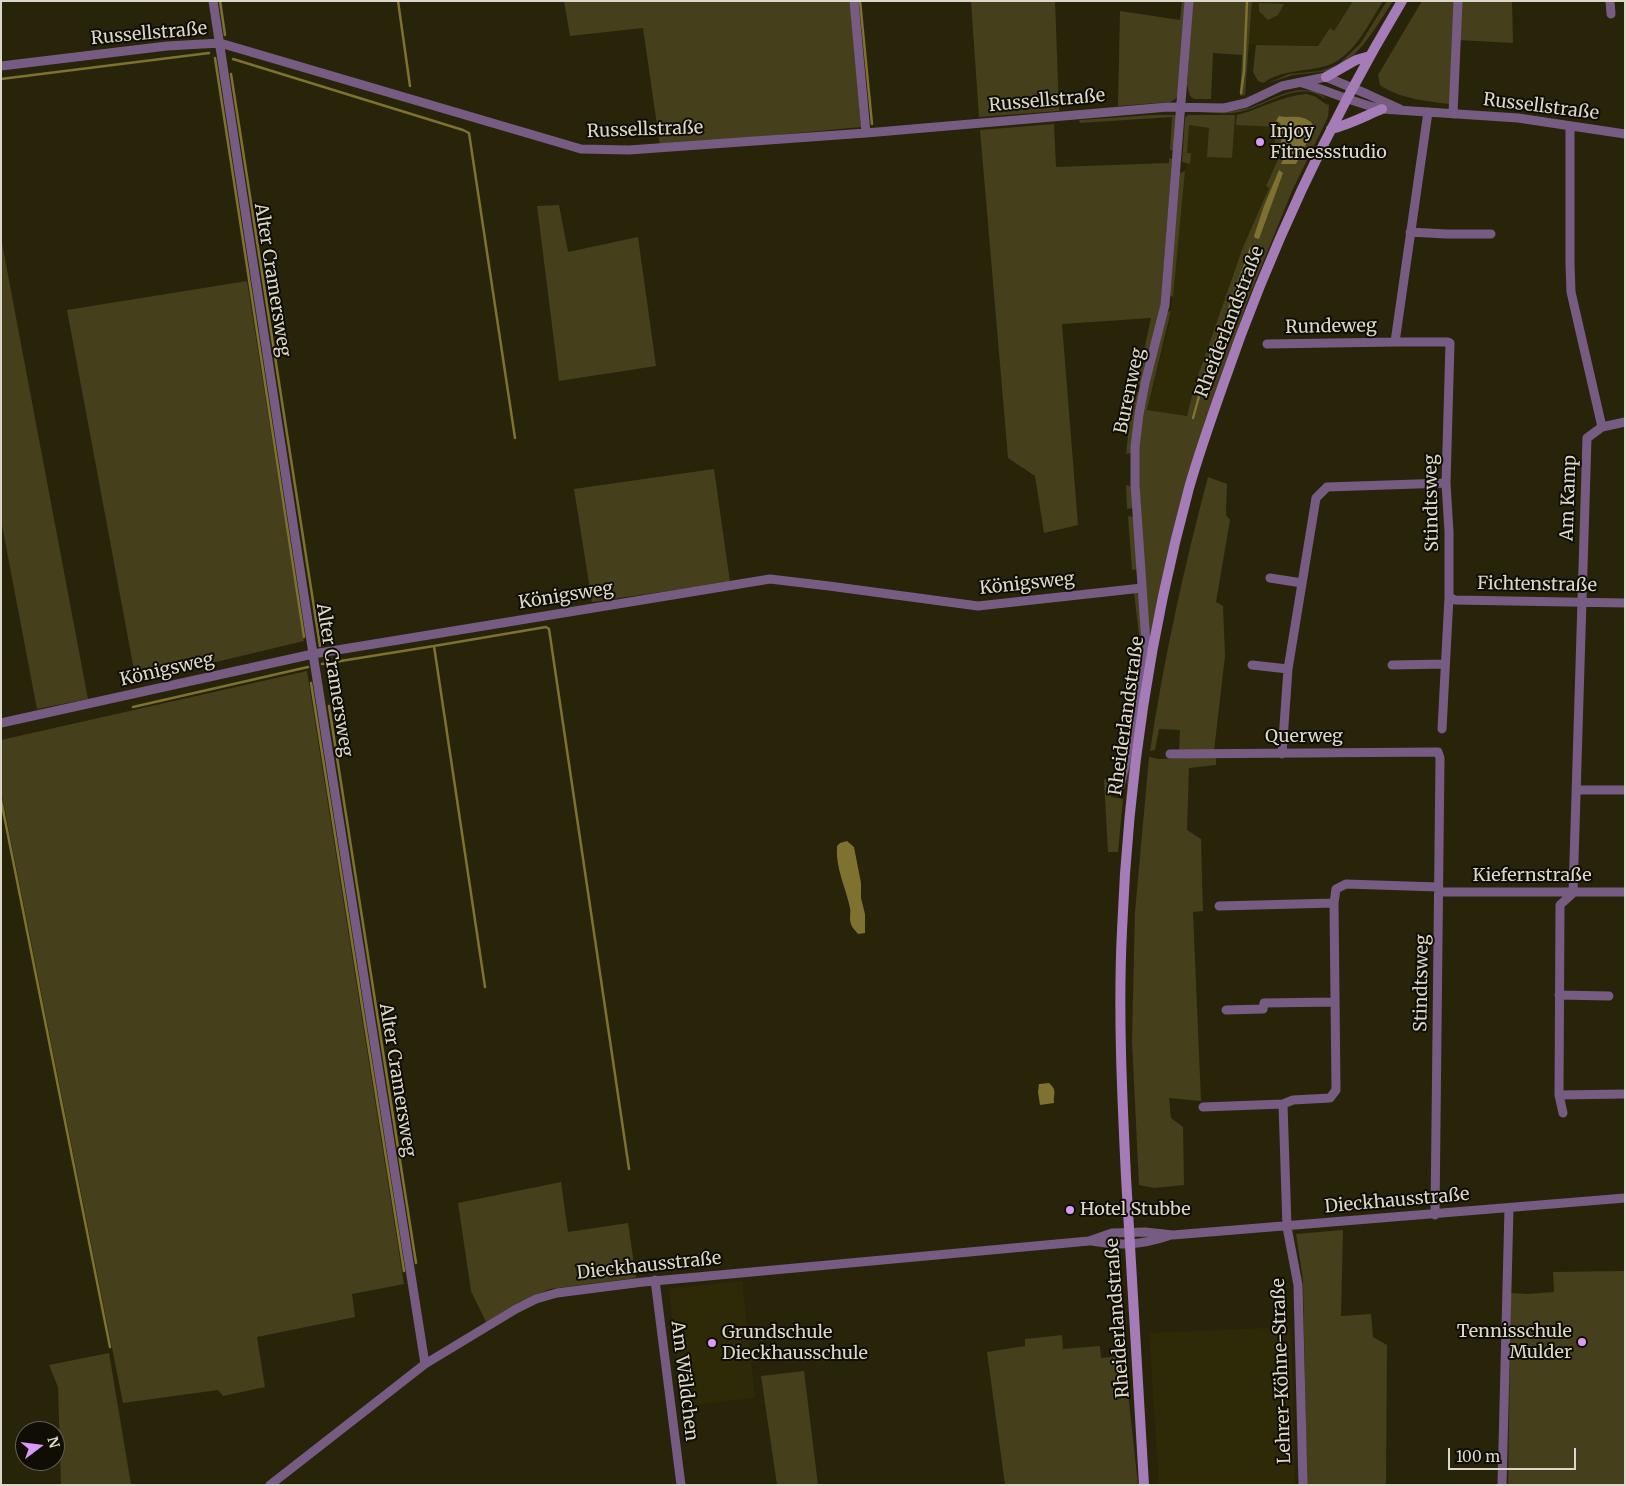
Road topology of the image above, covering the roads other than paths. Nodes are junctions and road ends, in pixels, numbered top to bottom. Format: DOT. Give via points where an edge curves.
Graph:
graph roads {
  1 [pos="213,1"];
  2 [pos="854,1"];
  3 [pos="1189,1"];
  4 [pos="1402,1"];
  5 [pos="1458,1"];
  6 [pos="1610,1"];
  7 [pos="1611,14"];
  8 [pos="220,43"];
  9 [pos="1370,56"];
  10 [pos="1,66"];
  11 [pos="1326,77"];
  12 [pos="1299,82"];
  13 [pos="1352,88"];
  14 [pos="1346,99"];
  15 [pos="1180,107"];
  16 [pos="1382,109"];
  17 [pos="1400,109"];
  18 [pos="1428,112"];
  19 [pos="1453,114"];
  20 [pos="1570,127"];
  21 [pos="1331,129"];
  22 [pos="866,133"];
  23 [pos="1625,134"];
  24 [pos="1410,232"];
  25 [pos="1491,234"];
  26 [pos="1394,342"];
  27 [pos="1448,342"];
  28 [pos="1267,344"];
  29 [pos="1625,422"];
  30 [pos="1602,427"];
  31 [pos="1446,483"];
  32 [pos="1270,578"];
  33 [pos="1302,584"];
  34 [pos="1142,588"];
  35 [pos="1449,597"];
  36 [pos="1583,602"];
  37 [pos="1625,603"];
  38 [pos="313,654"];
  39 [pos="1446,664"];
  40 [pos="1252,665"];
  41 [pos="1392,665"];
  42 [pos="1288,669"];
  43 [pos="1,724"];
  44 [pos="1442,730"];
  45 [pos="1438,752"];
  46 [pos="1170,754"];
  47 [pos="1282,754"];
  48 [pos="1120,786"];
  49 [pos="1577,790"];
  50 [pos="1625,790"];
  51 [pos="1438,890"];
  52 [pos="1625,892"];
  53 [pos="1573,893"];
  54 [pos="1334,904"];
  55 [pos="1219,906"];
  56 [pos="1559,995"];
  57 [pos="1609,996"];
  58 [pos="1334,1002"];
  59 [pos="1226,1010"];
  60 [pos="1625,1094"];
  61 [pos="1559,1095"];
  62 [pos="1283,1104"];
  63 [pos="1203,1107"];
  64 [pos="1564,1113"];
  65 [pos="1625,1198"];
  66 [pos="1509,1208"];
  67 [pos="1435,1214"];
  68 [pos="1287,1227"];
  69 [pos="1129,1232"];
  70 [pos="1173,1235"];
  71 [pos="1089,1241"];
  72 [pos="1130,1244"];
  73 [pos="656,1280"];
  74 [pos="425,1364"];
  75 [pos="270,1485"];
  76 [pos="681,1485"];
  77 [pos="1144,1485"];
  78 [pos="1302,1485"];
  79 [pos="1502,1485"];
  1 -- 8 [label="street, Alter Cramersweg"];
  2 -- 22 [label="street"];
  3 -- 15 [label="street, Burenweg"];
  4 -- 9 [label="main road, Rheiderlandstraße"];
  5 -- 19 [label="street"];
  6 -- 7 [label="street"];
  8 -- 10 [label="street, Russellstraße" via="166,46"];
  8 -- 22 [label="street, Russellstraße" via="581,149 629,150"];
  8 -- 38 [label="street, Alter Cramersweg"];
  9 -- 11 [label="main road"];
  9 -- 13 [label="main road, Rheiderlandstraße"];
  11 -- 12 [label="street, Russellstraße"];
  11 -- 13 [label="street, Russellstraße"];
  12 -- 14 [label="street, Russellstraße"];
  12 -- 15 [label="street, Russellstraße" via="1236,106"];
  13 -- 14 [label="main road, Rheiderlandstraße"];
  13 -- 17 [label="street, Russellstraße"];
  14 -- 16 [label="street, Russellstraße"];
  14 -- 21 [label="main road, Rheiderlandstraße"];
  15 -- 22 [label="street, Russellstraße"];
  15 -- 34 [label="street, Burenweg" via="1165,305 1143,391 1135,447"];
  16 -- 17 [label="street, Russellstraße"];
  16 -- 21 [label="main road"];
  17 -- 18 [label="street, Russellstraße"];
  18 -- 19 [label="street, Russellstraße"];
  18 -- 24 [label="street, Rundeweg"];
  19 -- 20 [label="street, Russellstraße" via="1518,118"];
  20 -- 23 [label="street, Russellstraße"];
  20 -- 30 [label="street" via="1571,292"];
  21 -- 69 [label="main road, Rheiderlandstraße" via="1275,248 1237,343 1189,488 1160,610 1145,693 1128,826 1122,931 1120,1058"];
  24 -- 25 [label="street"];
  24 -- 26 [label="street, Rundeweg"];
  26 -- 27 [label="street, Rundeweg"];
  26 -- 28 [label="street, Rundeweg"];
  27 -- 31 [label="street, Stindtsweg"];
  29 -- 30 [label="street"];
  30 -- 36 [label="street, Am Kamp" via="1587,438"];
  31 -- 33 [label="street" via="1327,488 1316,498"];
  31 -- 35 [label="street, Stindtsweg" via="1450,532"];
  32 -- 33 [label="street"];
  33 -- 42 [label="street"];
  34 -- 38 [label="street, Königsweg" via="978,606 770,579"];
  34 -- 48 [label="street, Burenweg" via="1146,644"];
  35 -- 36 [label="street, Fichtenstraße" via="1455,600"];
  35 -- 39 [label="street, Stindtsweg"];
  36 -- 37 [label="street, Fichtenstraße"];
  36 -- 49 [label="street, Am Kamp"];
  38 -- 43 [label="street, Königsweg"];
  38 -- 74 [label="street, Alter Cramersweg"];
  39 -- 41 [label="street"];
  39 -- 44 [label="street, Stindtsweg"];
  40 -- 42 [label="street"];
  42 -- 47 [label="street"];
  45 -- 47 [label="street, Querweg"];
  45 -- 51 [label="street, Stindtsweg"];
  46 -- 47 [label="street, Querweg"];
  49 -- 50 [label="street"];
  49 -- 53 [label="street, Am Kamp"];
  51 -- 53 [label="street, Kiefernstraße"];
  51 -- 54 [label="street, Kiefernstraße" via="1346,884 1336,889"];
  51 -- 67 [label="street, Stindtsweg"];
  52 -- 53 [label="street, Kiefernstraße"];
  53 -- 56 [label="street" via="1560,905"];
  54 -- 55 [label="street"];
  54 -- 58 [label="street"];
  56 -- 57 [label="street"];
  56 -- 61 [label="street"];
  58 -- 59 [label="street" via="1264,1003 1263,1010"];
  58 -- 62 [label="street" via="1336,1090 1330,1098 1293,1100"];
  60 -- 61 [label="street"];
  61 -- 64 [label="street"];
  62 -- 63 [label="street"];
  62 -- 68 [label="street, Lehrer-Köhne-Straße"];
  65 -- 66 [label="street, Dieckhausstraße"];
  66 -- 67 [label="street, Dieckhausstraße"];
  66 -- 79 [label="street"];
  67 -- 68 [label="street, Dieckhausstraße"];
  68 -- 70 [label="street, Dieckhausstraße"];
  68 -- 78 [label="street, Lehrer-Köhne-Straße" via="1298,1285"];
  69 -- 70 [label="street, Dieckhausstraße"];
  69 -- 71 [label="street, Dieckhausstraße" via="1112,1233"];
  69 -- 72 [label="main road, Rheiderlandstraße"];
  70 -- 72 [label="street, Dieckhausstraße" via="1147,1243"];
  71 -- 72 [label="street, Dieckhausstraße"];
  71 -- 73 [label="street, Dieckhausstraße"];
  72 -- 77 [label="main road, Rheiderlandstraße"];
  73 -- 74 [label="street, Dieckhausstraße" via="557,1293 536,1299"];
  73 -- 76 [label="street, Am Wäldchen"];
  74 -- 75 [label="street, Dieckhausstraße"];
}
